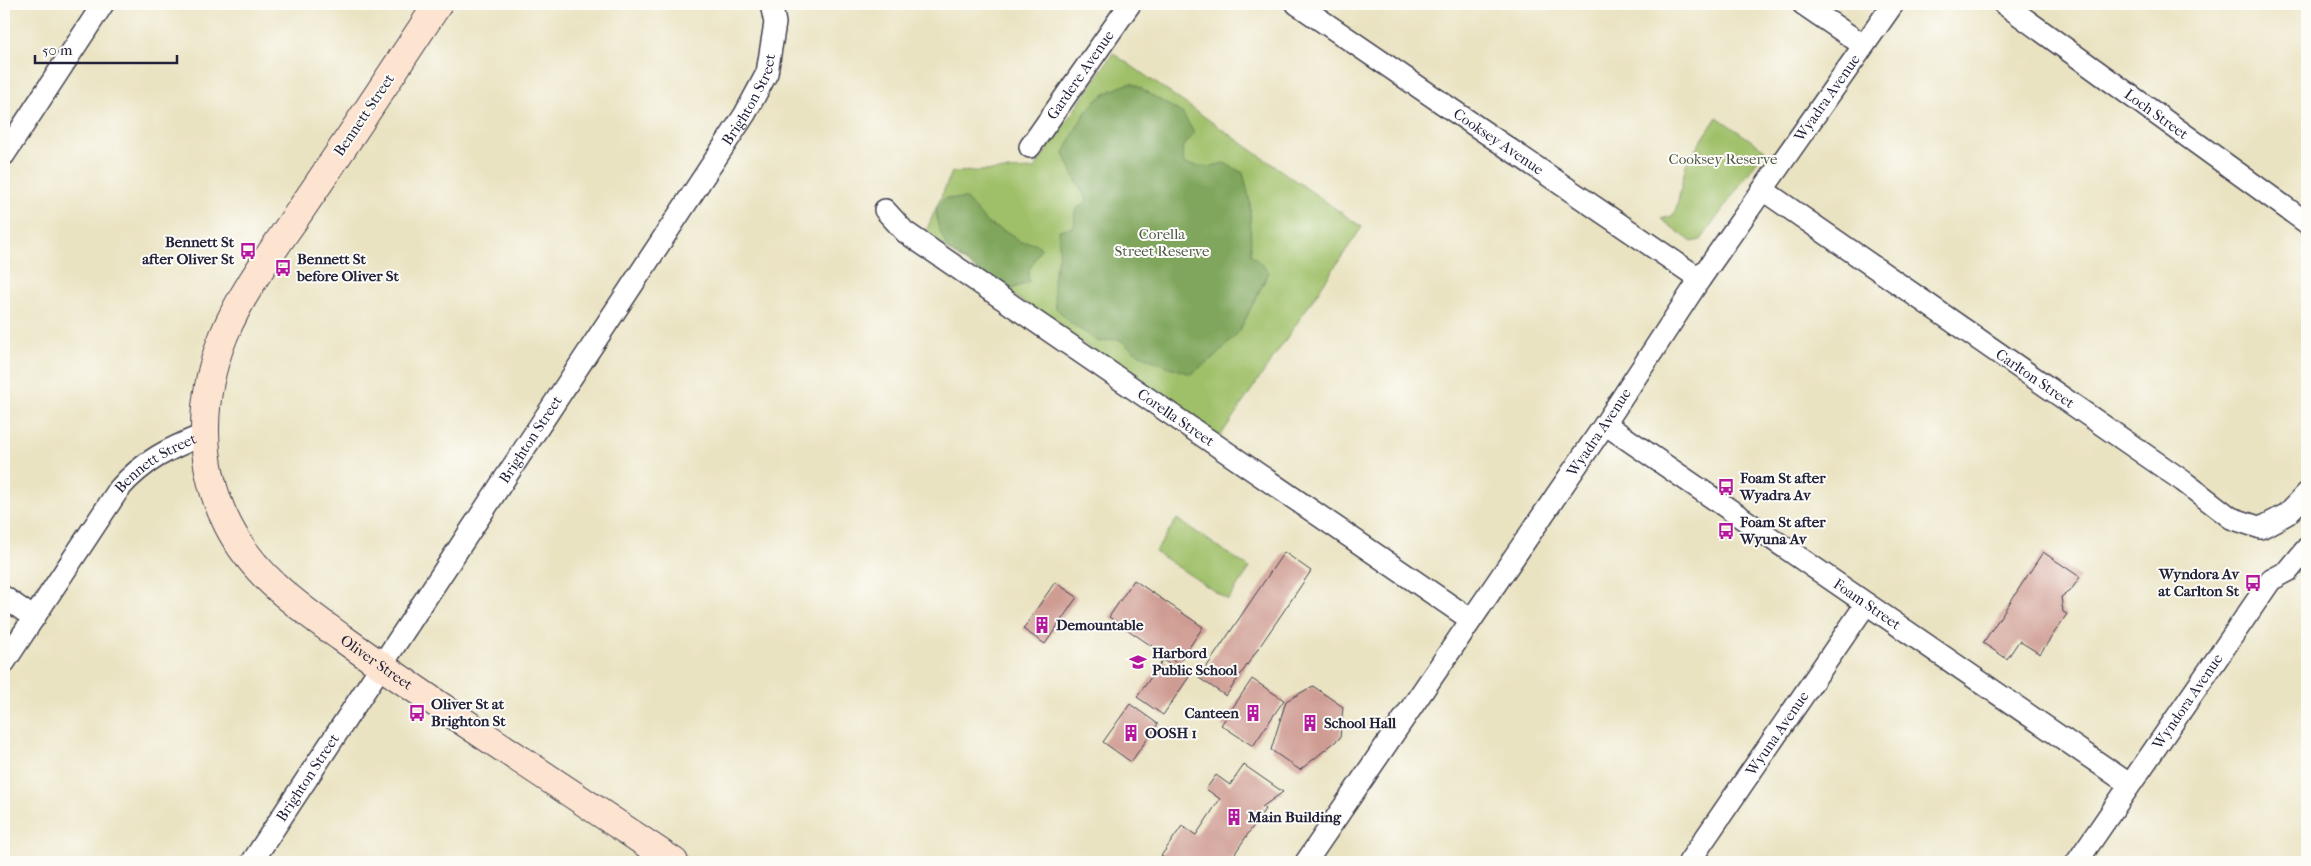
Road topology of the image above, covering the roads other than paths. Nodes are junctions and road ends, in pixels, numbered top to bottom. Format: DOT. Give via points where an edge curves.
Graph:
graph roads {
  1 [pos="103,4"];
  2 [pos="438,4"];
  3 [pos="771,4"];
  4 [pos="1130,4"];
  5 [pos="1297,4"];
  6 [pos="1803,4"];
  7 [pos="1893,4"];
  8 [pos="2004,4"];
  9 [pos="1863,45"];
  10 [pos="1030,147"];
  11 [pos="4,155"];
  12 [pos="1764,190"];
  13 [pos="886,210"];
  14 [pos="2307,223"];
  15 [pos="1700,279"];
  16 [pos="1604,424"];
  17 [pos="203,435"];
  18 [pos="2307,493"];
  19 [pos="2307,548"];
  20 [pos="2298,572"];
  21 [pos="4,597"];
  22 [pos="1866,604"];
  23 [pos="34,618"];
  24 [pos="1470,619"];
  25 [pos="4,663"];
  26 [pos="382,666"];
  27 [pos="2129,784"];
  28 [pos="252,862"];
  29 [pos="674,862"];
  30 [pos="1306,862"];
  31 [pos="1689,862"];
  32 [pos="2077,862"];
  1 -- 11 [label="street"];
  2 -- 17 [label="main road, Bennett Street" via="241,302 215,362 207,393"];
  3 -- 26 [label="street, Brighton Street" via="775,24 767,73 744,114"];
  4 -- 10 [label="street, Gardere Avenue"];
  5 -- 15 [label="street, Cooksey Avenue"];
  6 -- 9 [label="street"];
  7 -- 9 [label="street, Wyadra Avenue"];
  8 -- 14 [label="street, Loch Street"];
  9 -- 12 [label="street, Wyadra Avenue"];
  12 -- 15 [label="street, Wyadra Avenue"];
  12 -- 18 [label="street, Carlton Street" via="2183,481 2231,518 2261,528 2287,514"];
  13 -- 24 [label="street, Corella Street" via="905,232"];
  15 -- 16 [label="street, Wyadra Avenue"];
  16 -- 22 [label="street, Foam Street"];
  16 -- 24 [label="street, Wyadra Avenue"];
  17 -- 23 [label="street, Bennett Street" via="174,446 135,470 119,488"];
  17 -- 26 [label="main road, Oliver Street" via="217,500 241,547 274,586"];
  19 -- 20 [label="street, Wyndora Avenue"];
  20 -- 27 [label="street, Wyndora Avenue" via="2271,580"];
  21 -- 23 [label="street"];
  22 -- 27 [label="street, Foam Street"];
  22 -- 31 [label="street, Wyuna Avenue"];
  23 -- 25 [label="street, Bennett Street"];
  24 -- 30 [label="street, Wyadra Avenue"];
  26 -- 28 [label="street, Brighton Street"];
  26 -- 29 [label="main road, Oliver Street"];
  27 -- 32 [label="street, Wyndora Avenue"];
}
